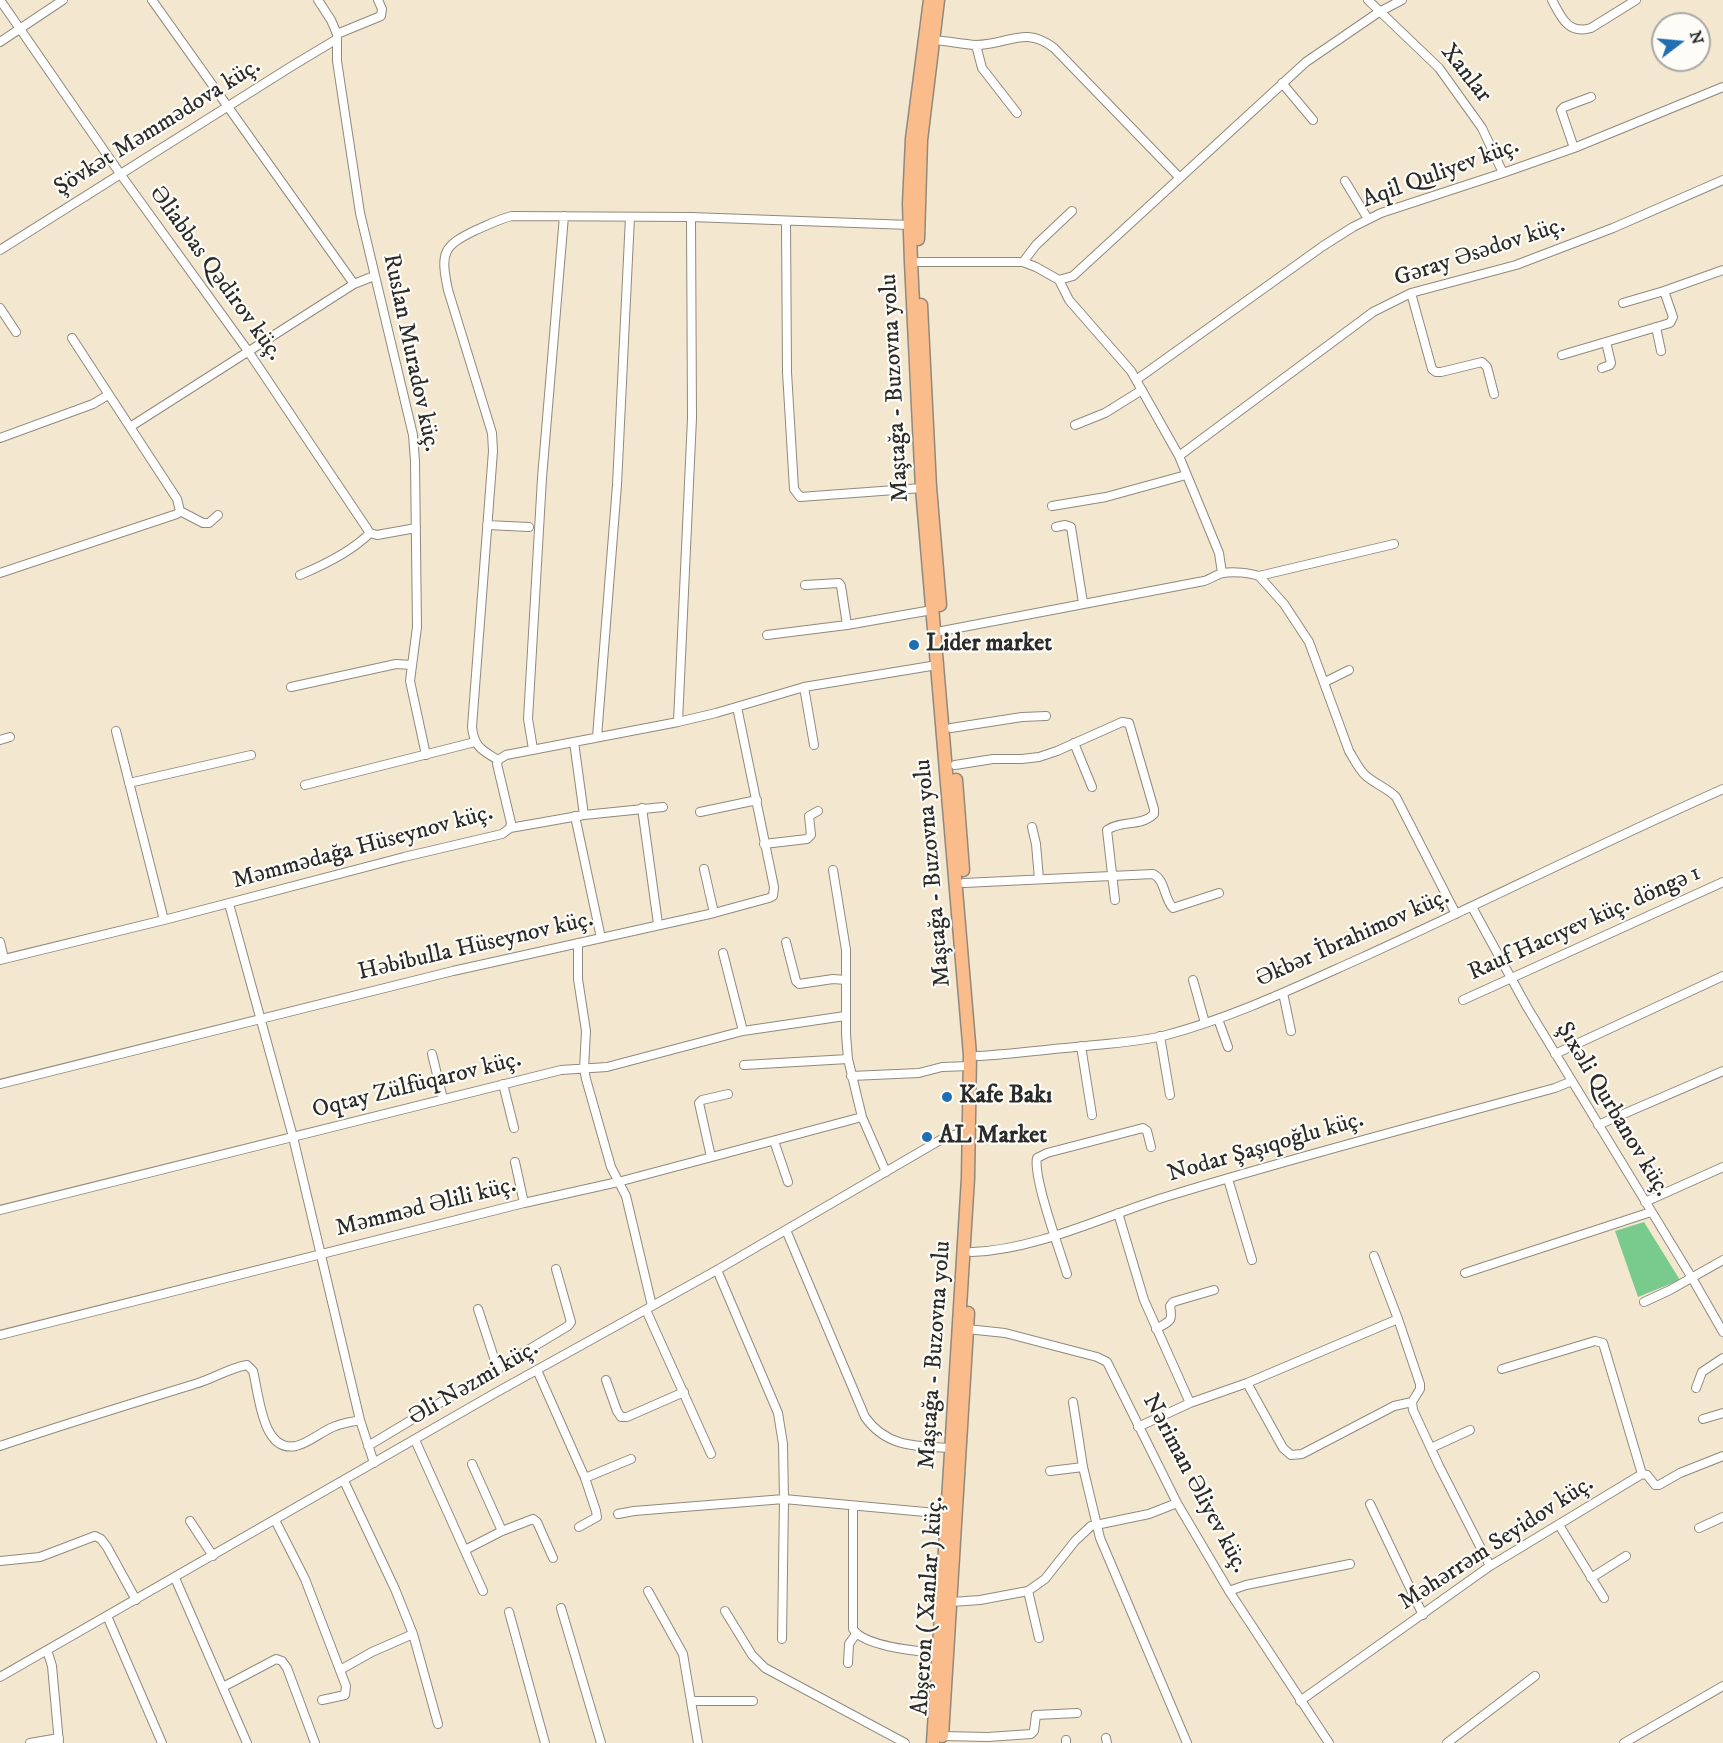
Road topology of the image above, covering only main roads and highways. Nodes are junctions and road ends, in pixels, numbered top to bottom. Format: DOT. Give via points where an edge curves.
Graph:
graph roads {
  1 [pos="930,0"];
  2 [pos="938,0"];
  3 [pos="914,225"];
  4 [pos="974,1061"];
  5 [pos="973,1135"];
  6 [pos="939,1741"];
  1 -- 3 [label="main road, Maştağa - Buzovna yolu" via="912,139"];
  2 -- 3 [label="main road"];
  3 -- 4 [label="main road"];
  3 -- 4 [label="main road, Maştağa - Buzovna yolu" via="922,488"];
  4 -- 5 [label="main road, Maştağa - Buzovna yolu"];
  5 -- 6 [label="main road, Abşeron ( Xanlar ) küç." via="972,1252"];
  5 -- 6 [label="main road, Maştağa - Buzovna yolu" via="938,1653"];
}
